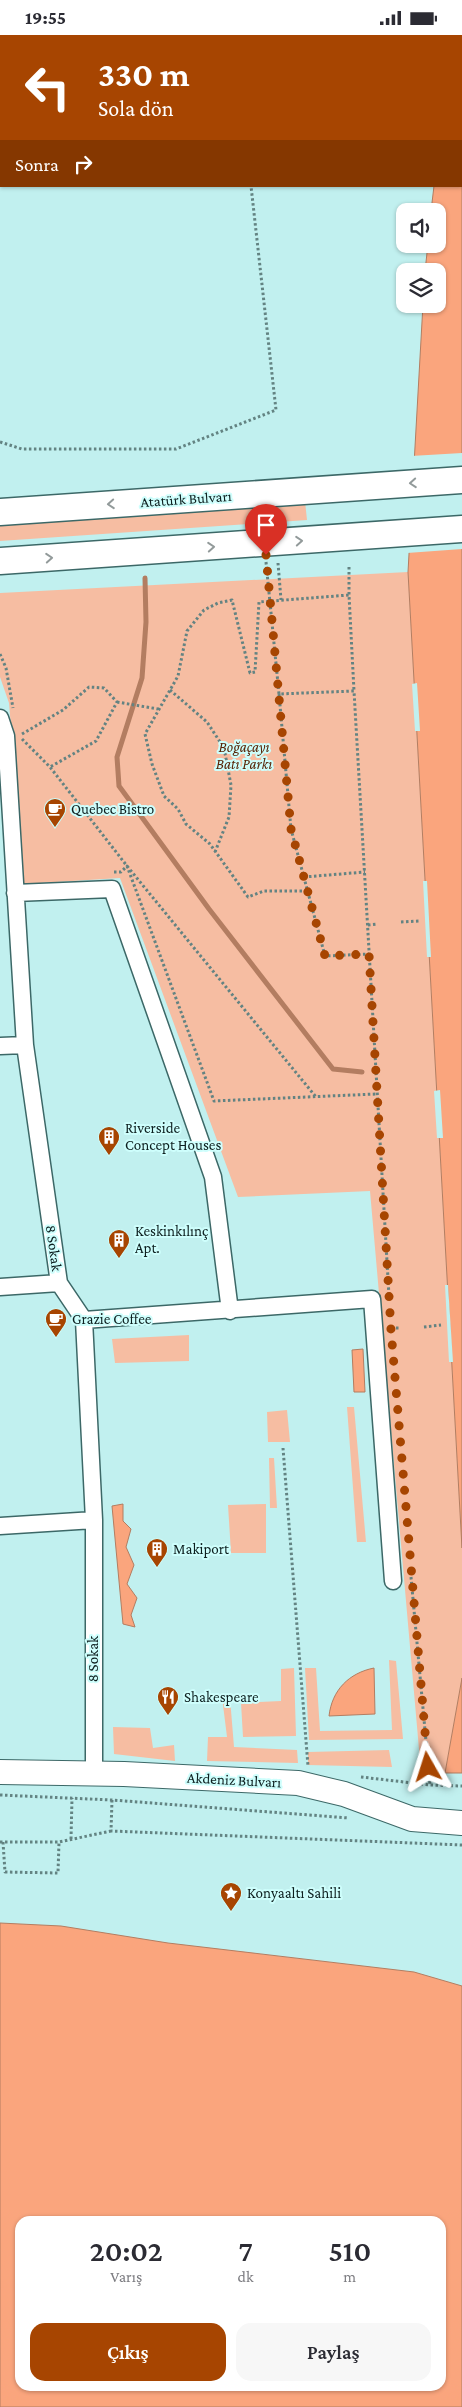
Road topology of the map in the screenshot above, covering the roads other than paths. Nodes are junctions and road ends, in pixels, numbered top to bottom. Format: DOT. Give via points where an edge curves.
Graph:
graph roads {
  1 [pos="462,480"];
  2 [pos="0,512"];
  3 [pos="462,529"];
  4 [pos="0,561"];
  5 [pos="0,717"];
  6 [pos="5,817"];
  7 [pos="15,893"];
  8 [pos="25,1045"];
  9 [pos="0,1047"];
  10 [pos="58,1283"];
  11 [pos="0,1287"];
  12 [pos="230,1311"];
  13 [pos="84,1320"];
  14 [pos="94,1520"];
  15 [pos="0,1526"];
  16 [pos="393,1581"];
  17 [pos="0,1772"];
  18 [pos="94,1773"];
  19 [pos="462,1823"];
  1 -- 2 [label="main road, Atatürk Bulvarı, one-way"];
  4 -- 3 [label="main road, one-way" via="258,550"];
  5 -- 6 [label="street, 8 Sokak" via="6,736"];
  6 -- 7 [label="street, 8 Sokak"];
  7 -- 8 [label="street, 8 Sokak"];
  7 -- 12 [label="street" via="112,889 213,1177"];
  8 -- 9 [label="street"];
  8 -- 10 [label="street, 8 Sokak"];
  10 -- 11 [label="street"];
  10 -- 13 [label="street, 8 Sokak"];
  12 -- 13 [label="street"];
  12 -- 16 [label="street" via="372,1299"];
  13 -- 14 [label="street, 8 Sokak"];
  14 -- 15 [label="street"];
  14 -- 18 [label="street, 8 Sokak"];
  17 -- 18 [label="main road, Akdeniz Bulvarı"];
  18 -- 19 [label="main road, Akdeniz Bulvarı" via="298,1783 336,1791 412,1819 431,1833"];
}
